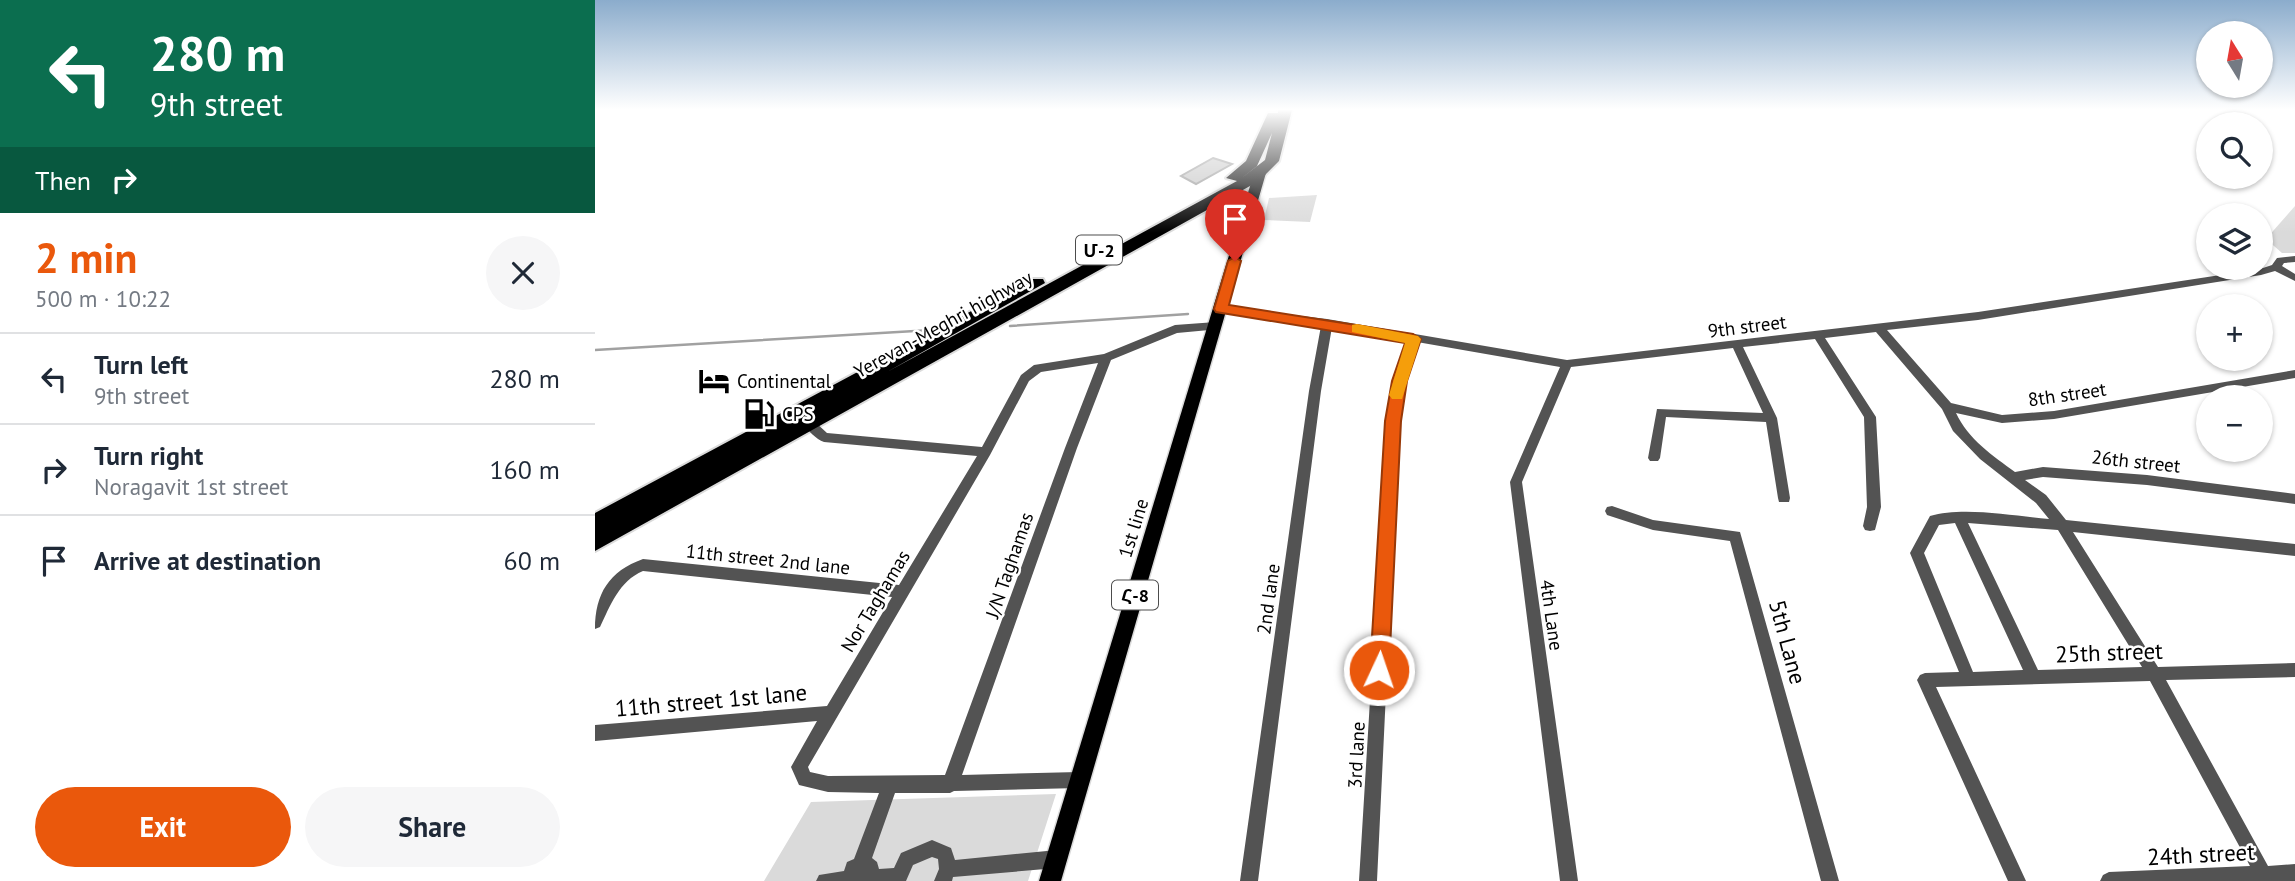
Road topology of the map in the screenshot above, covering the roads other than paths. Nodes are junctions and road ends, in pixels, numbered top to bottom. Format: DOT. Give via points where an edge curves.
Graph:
graph roads {
  1 [pos="1258,151"];
  2 [pos="1264,151"];
  3 [pos="1274,151"];
  4 [pos="1260,173"];
  5 [pos="1227,193"];
  6 [pos="1253,199"];
  7 [pos="2295,259"];
  8 [pos="2276,267"];
  9 [pos="2295,278"];
  10 [pos="1218,317"];
  11 [pos="1327,323"];
  12 [pos="1879,328"];
  13 [pos="1818,335"];
  14 [pos="1413,339"];
  15 [pos="1737,346"];
  16 [pos="1106,358"];
  17 [pos="1567,364"];
  18 [pos="2295,374"];
  19 [pos="1947,407"];
  20 [pos="1771,418"];
  21 [pos="810,424"];
  22 [pos="986,452"];
  23 [pos="1654,458"];
  24 [pos="2016,477"];
  25 [pos="1784,498"];
  26 [pos="2295,499"];
  27 [pos="1612,512"];
  28 [pos="1959,517"];
  29 [pos="595,523"];
  30 [pos="2062,524"];
  31 [pos="1870,526"];
  32 [pos="595,541"];
  33 [pos="2295,550"];
  34 [pos="904,592"];
  35 [pos="595,623"];
  36 [pos="2295,670"];
  37 [pos="2153,672"];
  38 [pos="2034,677"];
  39 [pos="1969,679"];
  40 [pos="831,713"];
  41 [pos="595,733"];
  42 [pos="1079,780"];
  43 [pos="890,785"];
  44 [pos="950,785"];
  45 [pos="1057,859"];
  46 [pos="2295,873"];
  47 [pos="945,875"];
  48 [pos="858,877"];
  49 [pos="2261,877"];
  50 [pos="897,878"];
  51 [pos="825,881"];
  52 [pos="1050,881"];
  53 [pos="1249,881"];
  54 [pos="1368,881"];
  55 [pos="1569,881"];
  56 [pos="1830,881"];
  57 [pos="2017,881"];
  58 [pos="2109,881"];
  1 -- 29 [label="highway, Yerevan-Meghri highway / Մ-2" via="1252,163 1234,177"];
  2 -- 4 [label="highway, Մ-2"];
  3 -- 4 [label="highway, Yerevan-Meghri highway / Մ-2" via="1272,161"];
  4 -- 5 [label="highway, Yerevan-Meghri highway / Մ-2"];
  4 -- 6 [label="main road, Հ-8"];
  5 -- 6 [label="highway" via="1246,188"];
  5 -- 21 [label="highway, Yerevan-Meghri highway / Մ-2"];
  6 -- 10 [label="main road, Հ-8"];
  7 -- 8 [label="street, 9th street" via="2281,260"];
  8 -- 9 [label="street"];
  8 -- 12 [label="street, 9th street"];
  10 -- 11 [label="street, 9th street"];
  10 -- 16 [label="street, Nor Taghamas" via="1175,329"];
  10 -- 42 [label="main road, 1st line / Հ-8"];
  11 -- 14 [label="street, 9th street"];
  11 -- 53 [label="street, 2nd lane"];
  12 -- 13 [label="street, 9th street"];
  12 -- 19 [label="street"];
  13 -- 15 [label="street, 9th street"];
  13 -- 31 [label="street" via="1870,417 1874,507"];
  14 -- 17 [label="street, 9th street"];
  14 -- 54 [label="street, 3rd lane" via="1399,381 1393,421"];
  15 -- 17 [label="street, 9th street"];
  15 -- 20 [label="street"];
  16 -- 22 [label="street, Nor Taghamas" via="1038,368 1025,378"];
  16 -- 44 [label="street, J/N Taghamas"];
  17 -- 55 [label="street, 4th Lane" via="1515,482"];
  18 -- 19 [label="street, 8th street" via="2054,415 2002,419"];
  19 -- 24 [label="street" via="1957,428 1984,456"];
  20 -- 23 [label="street" via="1661,412"];
  20 -- 25 [label="street"];
  21 -- 22 [label="street" via="824,436"];
  21 -- 32 [label="highway, Yerevan-Meghri highway / Մ-2"];
  22 -- 34 [label="street, Nor Taghamas"];
  24 -- 26 [label="street, 26th street" via="2043,472 2121,478"];
  24 -- 30 [label="street"];
  27 -- 56 [label="street, 5th Lane" via="1653,525 1735,536"];
  28 -- 30 [label="street"];
  28 -- 38 [label="street"];
  28 -- 39 [label="street" via="1935,520 1917,553"];
  30 -- 33 [label="street"];
  30 -- 37 [label="street"];
  34 -- 35 [label="street, 11th street 2nd lane" via="643,565 629,569 616,583"];
  34 -- 40 [label="street, Nor Taghamas"];
  36 -- 37 [label="street, 25th street"];
  37 -- 38 [label="street, 25th street"];
  37 -- 49 [label="street"];
  38 -- 39 [label="street, 25th street"];
  39 -- 57 [label="street, 25th street" via="1925,680"];
  40 -- 41 [label="street, 11th street 1st lane"];
  40 -- 43 [label="street, Nor Taghamas" via="799,767 805,779"];
  42 -- 44 [label="street, Nor Taghamas"];
  42 -- 45 [label="main road, 1st line / Հ-8"];
  43 -- 44 [label="street, Nor Taghamas"];
  43 -- 48 [label="street"];
  45 -- 47 [label="street"];
  45 -- 52 [label="main road, 1st line / Հ-8"];
  46 -- 49 [label="street, 24th street"];
  47 -- 50 [label="street" via="945,854 932,848 907,859"];
  48 -- 50 [label="street"];
  48 -- 51 [label="street"];
  49 -- 58 [label="street, 24th street"];
}
